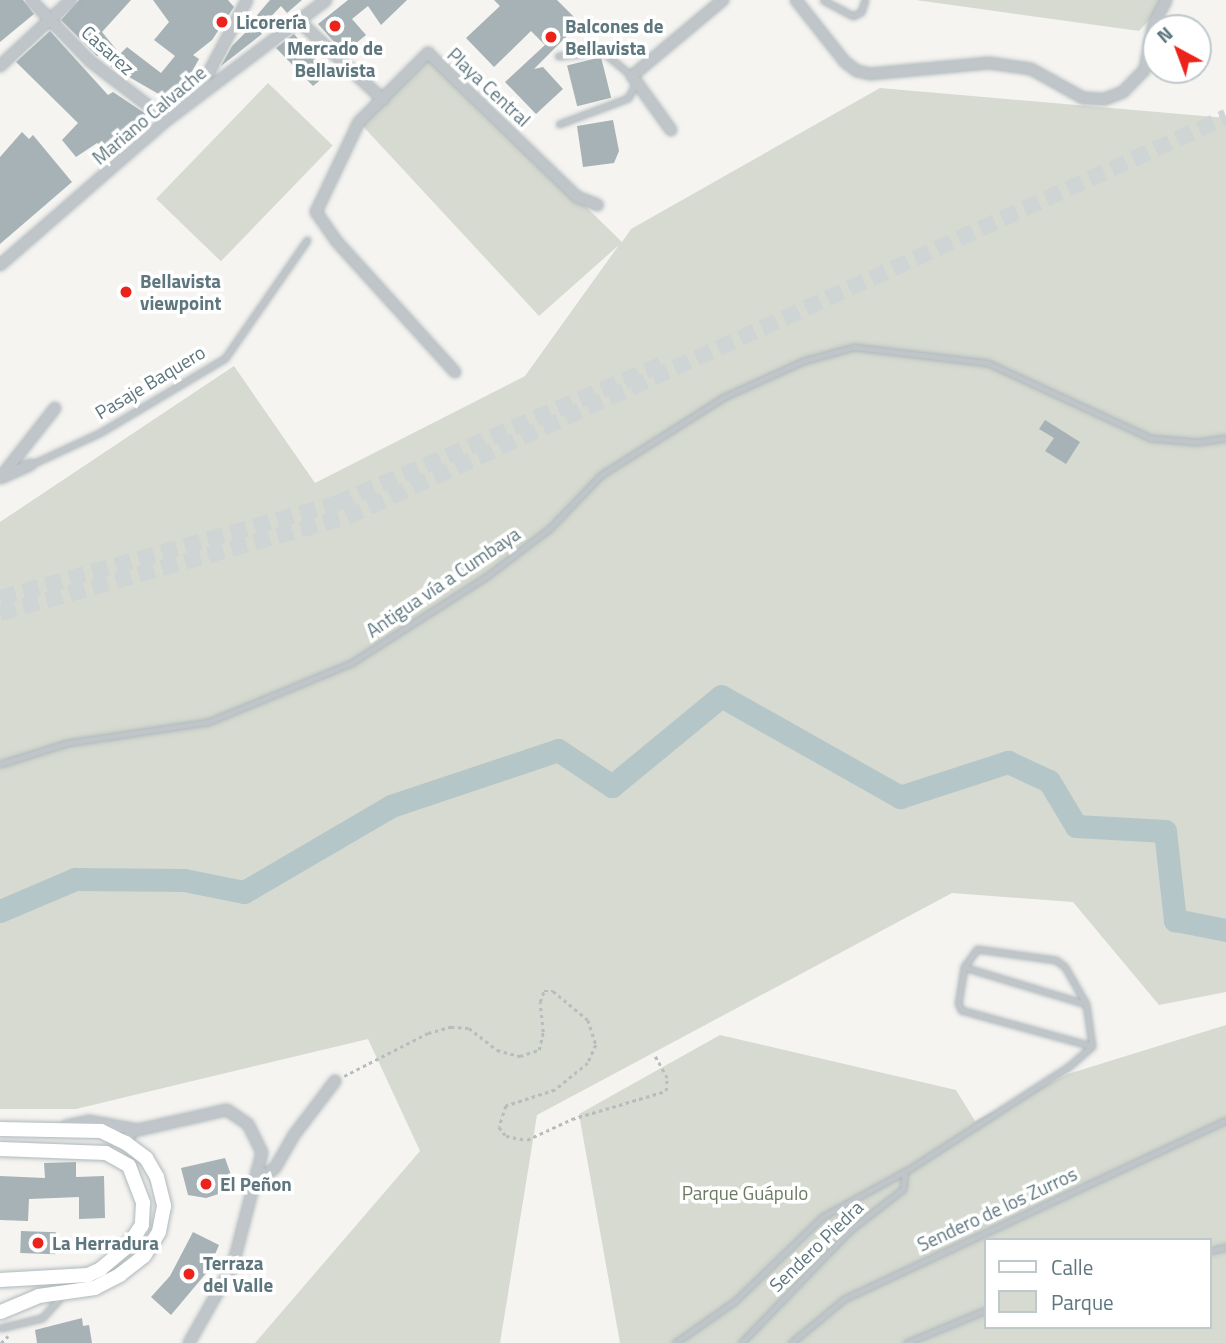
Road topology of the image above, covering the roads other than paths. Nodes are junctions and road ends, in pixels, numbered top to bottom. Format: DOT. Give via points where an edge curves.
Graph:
graph roads {
  1 [pos="31,0"];
  2 [pos="71,0"];
  3 [pos="247,0"];
  4 [pos="326,0"];
  5 [pos="796,0"];
  6 [pos="823,0"];
  7 [pos="865,0"];
  8 [pos="1166,0"];
  9 [pos="717,2"];
  10 [pos="50,20"];
  11 [pos="299,22"];
  12 [pos="558,56"];
  13 [pos="0,66"];
  14 [pos="634,79"];
  15 [pos="196,97"];
  16 [pos="383,100"];
  17 [pos="167,120"];
  18 [pos="559,124"];
  19 [pos="671,130"];
  20 [pos="598,205"];
  21 [pos="307,240"];
  22 [pos="0,265"];
  23 [pos="455,372"];
  24 [pos="55,408"];
  25 [pos="1226,438"];
  26 [pos="30,465"];
  27 [pos="0,478"];
  28 [pos="0,764"];
  29 [pos="964,967"];
  30 [pos="1086,1004"];
  31 [pos="1092,1046"];
  32 [pos="335,1081"];
  33 [pos="1226,1119"];
  34 [pos="62,1127"];
  35 [pos="0,1129"];
  36 [pos="138,1130"];
  37 [pos="126,1143"];
  38 [pos="0,1149"];
  39 [pos="257,1170"];
  40 [pos="905,1171"];
  41 [pos="0,1280"];
  42 [pos="63,1292"];
  43 [pos="0,1300"];
  44 [pos="984,1311"];
  45 [pos="0,1314"];
  46 [pos="0,1328"];
  47 [pos="189,1343"];
  48 [pos="675,1343"];
  49 [pos="741,1343"];
  50 [pos="791,1343"];
  51 [pos="906,1343"];
  1 -- 10 [label="street, Casarez"];
  2 -- 10 [label="street"];
  3 -- 15 [label="street"];
  4 -- 11 [label="street, Mariano Calvache"];
  5 -- 8 [label="street" via="845,62 870,74 989,63 1031,69 1083,98 1105,99 1123,92 1145,69 1154,23"];
  6 -- 7 [label="lane" via="853,16"];
  9 -- 14 [label="street"];
  10 -- 13 [label="street"];
  10 -- 17 [label="street, Casarez" via="90,61"];
  11 -- 15 [label="street, Mariano Calvache"];
  11 -- 16 [label="street"];
  12 -- 14 [label="lane" via="602,51"];
  14 -- 18 [label="lane" via="628,98"];
  14 -- 19 [label="street"];
  15 -- 17 [label="street, Mariano Calvache"];
  16 -- 20 [label="street, Playa Central" via="428,53 577,197"];
  16 -- 23 [label="street" via="359,122 315,211 337,242"];
  17 -- 22 [label="street, Mariano Calvache"];
  21 -- 26 [label="lane, Pasaje Baquero" via="225,358 101,432"];
  24 -- 27 [label="street"];
  25 -- 28 [label="lane, Antigua vía a Cumbaya" via="1197,442 1150,438 988,363 854,347 803,361 713,404 601,475 549,529 487,576 351,663 208,722 67,743"];
  26 -- 27 [label="street, Pasaje Baquero"];
  29 -- 30 [label="lane"];
  29 -- 30 [label="lane" via="977,949 985,947 1056,960"];
  29 -- 31 [label="lane" via="961,1010"];
  30 -- 31 [label="lane"];
  31 -- 40 [label="lane" via="1068,1067"];
  32 -- 39 [label="street" via="275,1168 267,1175"];
  33 -- 50 [label="lane, Sendero de los Zurros" via="844,1300"];
  34 -- 35 [label="main road"];
  34 -- 36 [label="street" via="89,1121"];
  34 -- 37 [label="main road" via="101,1131"];
  36 -- 37 [label="street" via="130,1133"];
  36 -- 39 [label="street" via="227,1110 248,1124 261,1153"];
  37 -- 42 [label="main road" via="146,1158 158,1177 164,1206 159,1232 144,1256 120,1275 95,1288"];
  38 -- 41 [label="main road" via="106,1153 129,1166 144,1203 142,1225 128,1246 101,1269 88,1275"];
  39 -- 47 [label="street" via="233,1265"];
  40 -- 48 [label="lane" via="822,1217 735,1300"];
  40 -- 49 [label="lane, Sendero Piedra" via="903,1189 849,1231"];
  42 -- 45 [label="main road" via="26,1300"];
  42 -- 46 [label="lane" via="42,1318"];
  43 -- 45 [label="main road"];
  44 -- 51 [label="lane"];
}
